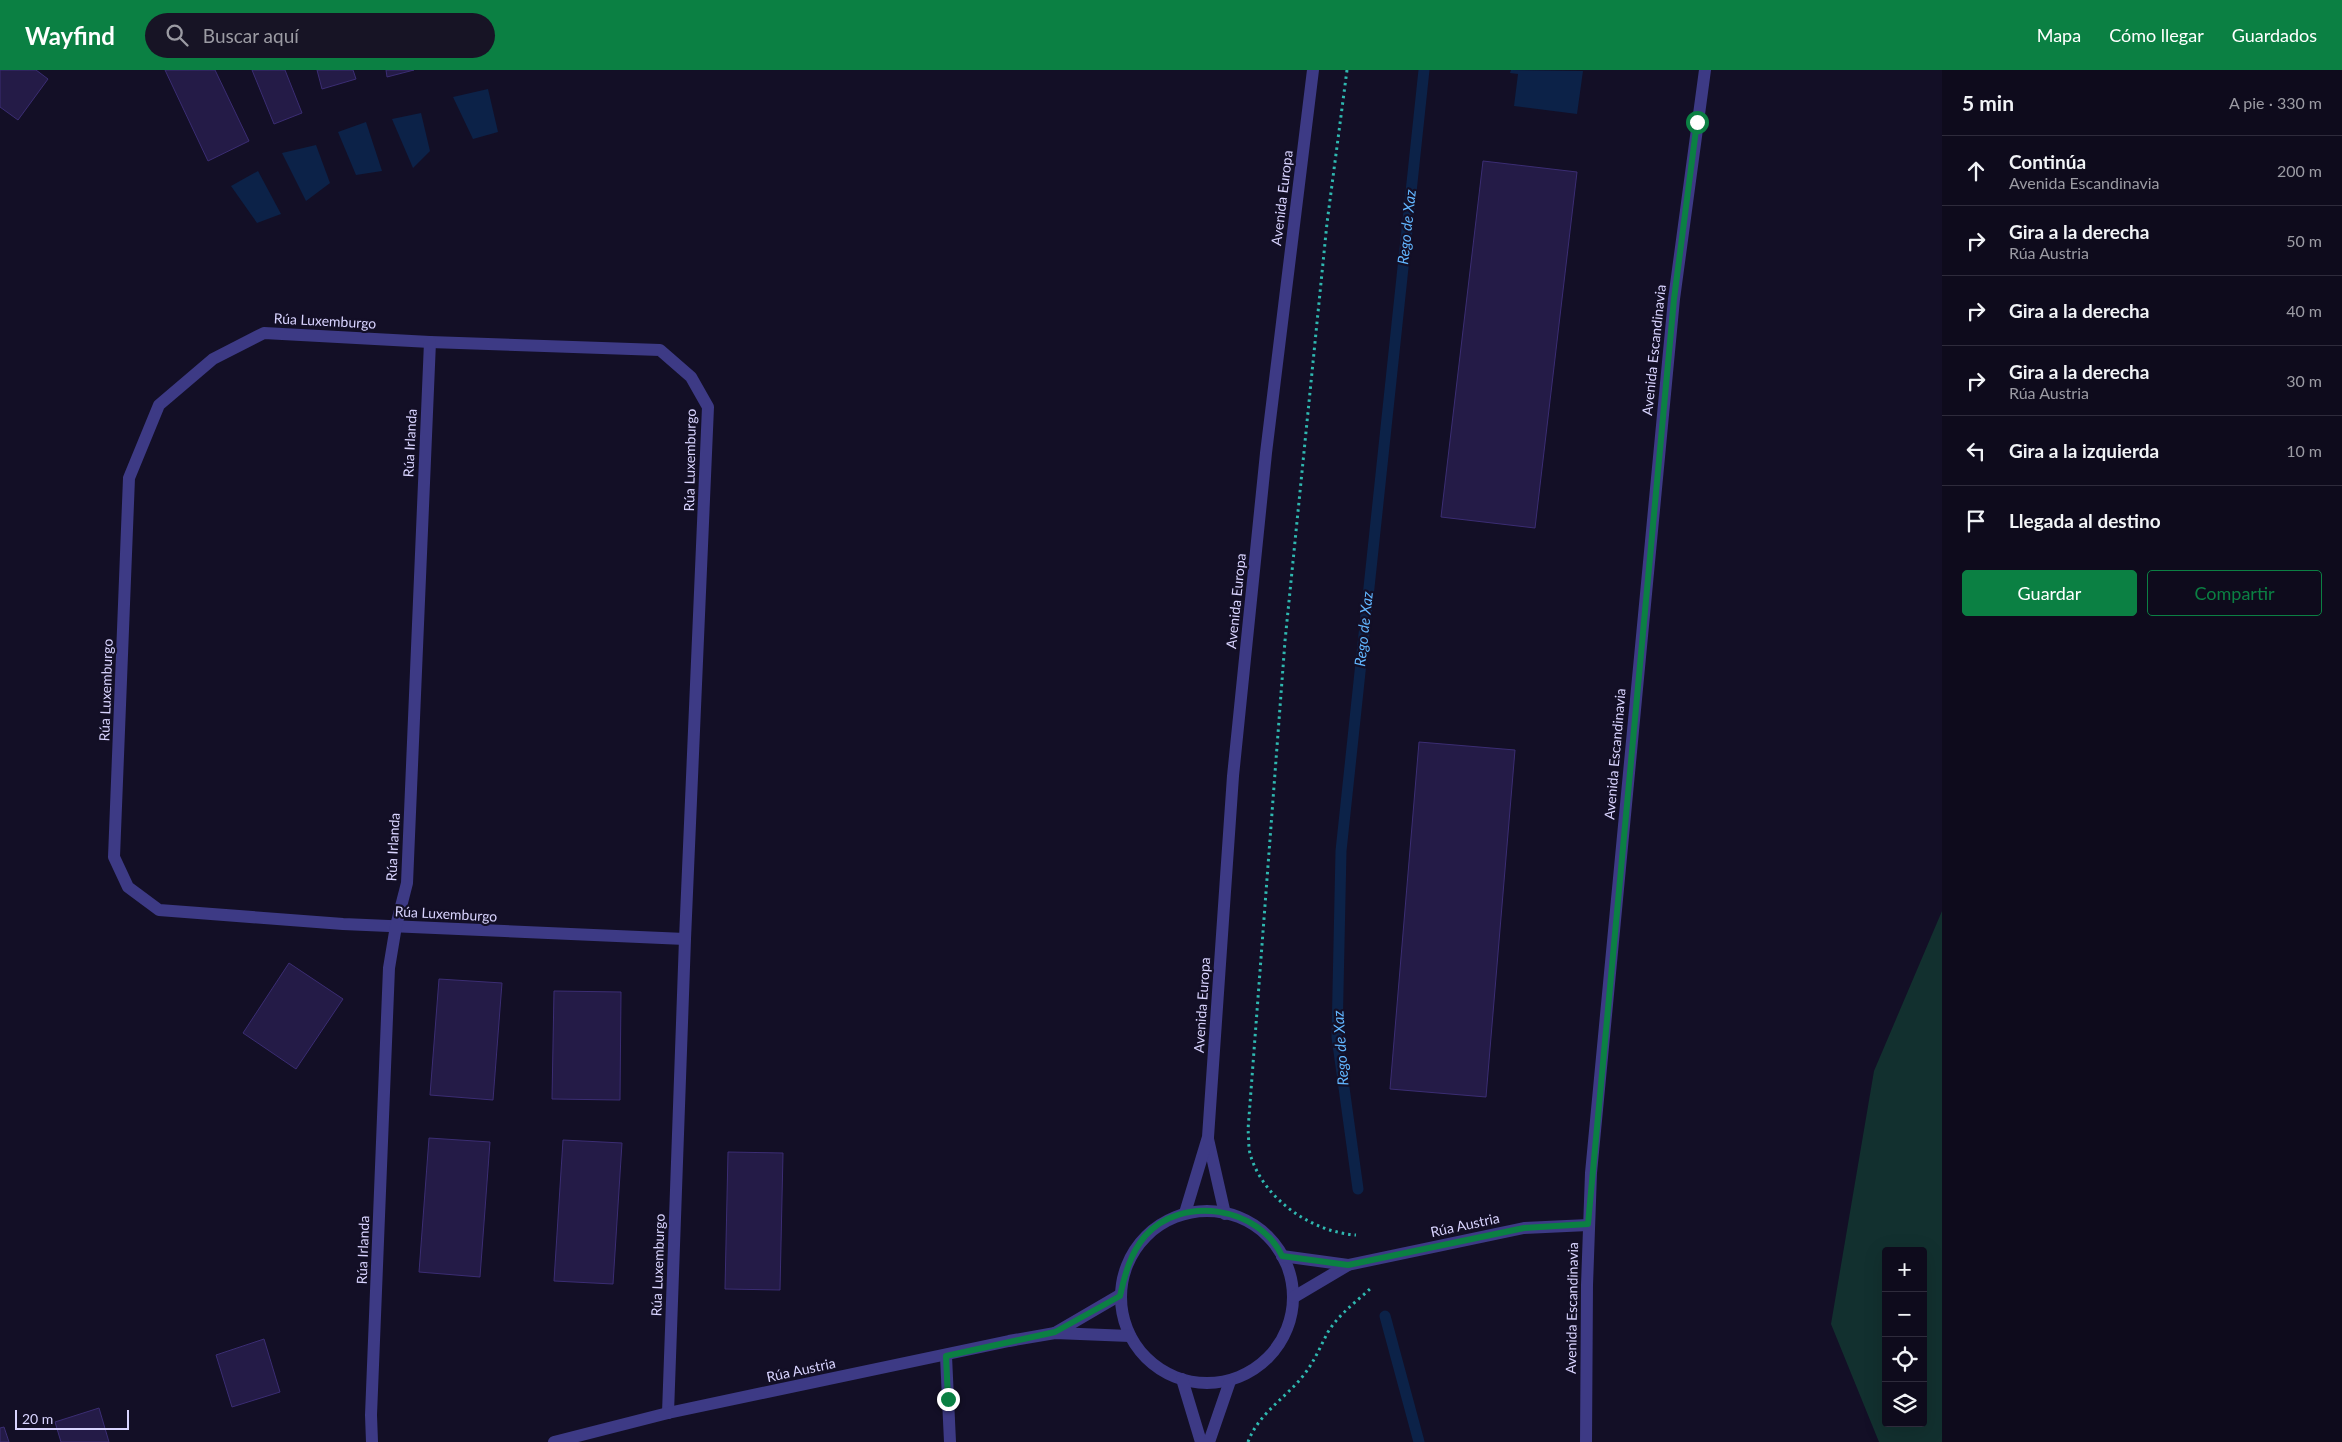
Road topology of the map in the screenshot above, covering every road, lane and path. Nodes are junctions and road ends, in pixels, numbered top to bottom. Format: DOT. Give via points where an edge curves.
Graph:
graph roads {
  1 [pos="1313,70"];
  2 [pos="1347,70"];
  3 [pos="1705,70"];
  4 [pos="430,342"];
  5 [pos="396,926"];
  6 [pos="685,939"];
  7 [pos="1208,1137"];
  8 [pos="1185,1213"];
  9 [pos="1225,1214"];
  10 [pos="1588,1224"];
  11 [pos="1361,1234"];
  12 [pos="1282,1256"];
  13 [pos="1348,1265"];
  14 [pos="1373,1287"];
  15 [pos="1120,1296"];
  16 [pos="1294,1297"];
  17 [pos="1055,1332"];
  18 [pos="1130,1336"];
  19 [pos="946,1356"];
  20 [pos="1182,1379"];
  21 [pos="1230,1380"];
  22 [pos="668,1412"];
  23 [pos="372,1442"];
  24 [pos="554,1442"];
  25 [pos="950,1442"];
  26 [pos="1201,1442"];
  27 [pos="1209,1442"];
  28 [pos="1248,1442"];
  29 [pos="1586,1442"];
  1 -- 7 [label="street, Avenida Europa" via="1266,453 1236,747"];
  2 -- 11 [label="path" via="1327,223 1285,641 1248,1130 1253,1162 1260,1177 1277,1197 1299,1216 1316,1225"];
  3 -- 10 [label="street, Avenida Escandinavia" via="1674,299"];
  4 -- 5 [label="street, Rúa Irlanda" via="407,884"];
  4 -- 5 [label="street, Rúa Luxemburgo" via="264,333 213,359 159,405 129,478 114,857 128,887 159,910"];
  4 -- 6 [label="street, Rúa Luxemburgo" via="660,350 691,377 708,407"];
  5 -- 6 [label="street, Rúa Luxemburgo"];
  5 -- 23 [label="street, Rúa Irlanda" via="388,996"];
  6 -- 22 [label="street, Rúa Luxemburgo"];
  7 -- 8 [label="street, Avenida Europa"];
  7 -- 9 [label="street, Avenida Europa"];
  8 -- 9 [label="street" via="1203,1210"];
  8 -- 15 [label="street" via="1165,1221 1146,1236 1126,1266"];
  9 -- 12 [label="street" via="1238,1216 1257,1226 1275,1241"];
  10 -- 13 [label="street, Rúa Austria" via="1524,1228"];
  10 -- 29 [label="street, Avenida Escandinavia"];
  12 -- 13 [label="street, Rúa Austria"];
  12 -- 16 [label="street" via="1292,1278"];
  13 -- 16 [label="street, Rúa Austria"];
  14 -- 28 [label="path" via="1341,1314 1307,1371 1265,1414"];
  15 -- 17 [label="street, Rúa Austria"];
  15 -- 18 [label="street" via="1121,1312"];
  16 -- 21 [label="street" via="1288,1330 1276,1350 1257,1369"];
  17 -- 18 [label="street, Rúa Austria"];
  17 -- 19 [label="street, Rúa Austria"];
  18 -- 20 [label="street" via="1151,1364"];
  19 -- 22 [label="street, Rúa Austria"];
  19 -- 25 [label="street"];
  20 -- 21 [label="street" via="1213,1384"];
  20 -- 26 [label="street"];
  21 -- 27 [label="street"];
  22 -- 24 [label="street, Rúa Austria"];
}
